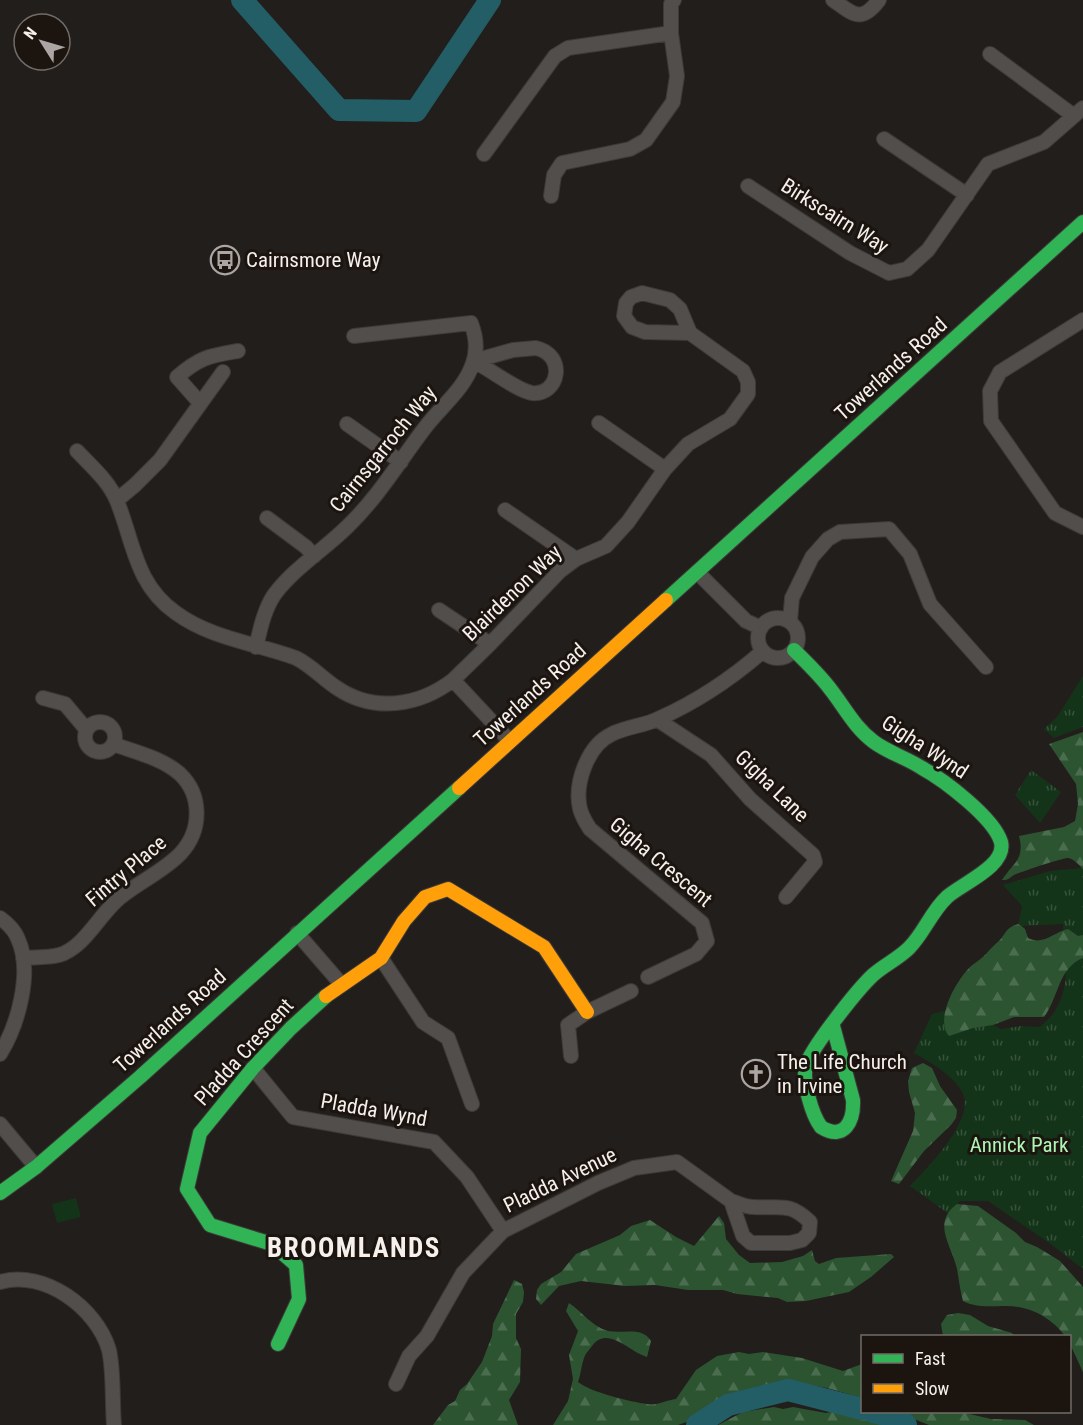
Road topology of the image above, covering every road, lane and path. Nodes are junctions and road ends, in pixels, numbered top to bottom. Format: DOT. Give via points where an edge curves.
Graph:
graph roads {
  1 [pos="674,0"];
  2 [pos="833,0"];
  3 [pos="879,0"];
  4 [pos="671,33"];
  5 [pos="990,54"];
  6 [pos="1079,112"];
  7 [pos="884,139"];
  8 [pos="484,154"];
  9 [pos="748,186"];
  10 [pos="967,195"];
  11 [pos="551,196"];
  12 [pos="1083,222"];
  13 [pos="1081,325"];
  14 [pos="690,333"];
  15 [pos="354,336"];
  16 [pos="238,351"];
  17 [pos="474,361"];
  18 [pos="223,372"];
  19 [pos="200,403"];
  20 [pos="599,423"];
  21 [pos="346,424"];
  22 [pos="77,451"];
  23 [pos="401,462"];
  24 [pos="665,469"];
  25 [pos="117,500"];
  26 [pos="505,510"];
  27 [pos="267,518"];
  28 [pos="1083,527"];
  29 [pos="314,556"];
  30 [pos="576,559"];
  31 [pos="697,572"];
  32 [pos="439,610"];
  33 [pos="790,621"];
  34 [pos="761,628"];
  35 [pos="490,644"];
  36 [pos="256,647"];
  37 [pos="794,650"];
  38 [pos="763,651"];
  39 [pos="986,667"];
  40 [pos="453,680"];
  41 [pos="43,698"];
  42 [pos="658,720"];
  43 [pos="86,729"];
  44 [pos="510,741"];
  45 [pos="113,744"];
  46 [pos="786,897"];
  47 [pos="0,918"];
  48 [pos="297,933"];
  49 [pos="22,958"];
  50 [pos="381,958"];
  51 [pos="648,977"];
  52 [pos="342,985"];
  53 [pos="631,991"];
  54 [pos="587,1012"];
  55 [pos="833,1026"];
  56 [pos="0,1054"];
  57 [pos="571,1056"];
  58 [pos="253,1068"];
  59 [pos="472,1104"];
  60 [pos="0,1124"];
  61 [pos="36,1167"];
  62 [pos="0,1193"];
  63 [pos="730,1201"];
  64 [pos="503,1231"];
  65 [pos="0,1282"];
  66 [pos="278,1344"];
  67 [pos="396,1384"];
  68 [pos="114,1425"];
  1 -- 4 [label="street"];
  2 -- 3 [label="street" via="857,16 871,10"];
  4 -- 8 [label="street" via="568,48 555,56"];
  4 -- 11 [label="street" via="677,76 673,102 646,140 630,149 562,163 554,175"];
  5 -- 6 [label="street"];
  6 -- 10 [label="street, Birkscairn Way" via="1044,142 988,164"];
  7 -- 10 [label="street"];
  9 -- 10 [label="street, Birkscairn Way" via="850,253 889,273 907,269 928,250"];
  12 -- 31 [label="street, Towerlands Road"];
  13 -- 28 [label="street" via="1000,372 990,392 991,421 1055,513"];
  14 -- 14 [label="street, Blairdenon Way" via="645,332 632,327 624,316 626,303 642,293 670,300 680,309"];
  14 -- 24 [label="street, Blairdenon Way" via="743,371 748,394 730,419 688,444"];
  15 -- 17 [label="street, Cairnsgarroch Way" via="471,323 476,334"];
  16 -- 19 [label="street" via="205,357 177,377"];
  17 -- 17 [label="street" via="536,348 550,354 556,373 544,390 532,393"];
  17 -- 23 [label="street, Cairnsgarroch Way" via="453,397 425,427"];
  18 -- 19 [label="street"];
  19 -- 25 [label="street" via="160,460"];
  20 -- 24 [label="street"];
  21 -- 23 [label="street"];
  22 -- 25 [label="street"];
  23 -- 29 [label="street, Cairnsgarroch Way" via="370,504"];
  24 -- 30 [label="street, Blairdenon Way" via="606,546"];
  25 -- 36 [label="street" via="135,559 150,587 175,612 202,628"];
  26 -- 30 [label="street"];
  27 -- 29 [label="street"];
  29 -- 36 [label="street, Cairnsgarroch Way" via="273,596"];
  30 -- 35 [label="street, Blairdenon Way"];
  31 -- 34 [label="street" via="746,621"];
  31 -- 44 [label="street, Towerlands Road"];
  32 -- 35 [label="street"];
  33 -- 34 [label="street" via="773,618"];
  33 -- 37 [label="street" via="798,635"];
  33 -- 39 [label="street" via="792,598 812,557 828,539 840,532 889,530 910,554 930,604"];
  34 -- 38 [label="street" via="758,641"];
  35 -- 40 [label="street, Blairdenon Way"];
  36 -- 40 [label="street" via="296,658 337,688 372,702 409,702 432,694"];
  37 -- 38 [label="street" via="778,658"];
  37 -- 55 [label="street, Gigha Wynd" via="870,740 922,767 964,797 987,820 1001,851 989,868 939,903 917,939 872,977"];
  38 -- 42 [label="street, Gigha Crescent" via="721,685"];
  40 -- 44 [label="street"];
  41 -- 43 [label="street, Fintry Place" via="64,704"];
  42 -- 46 [label="street, Gigha Lane" via="711,755 750,799 813,855 811,868"];
  42 -- 51 [label="street, Gigha Crescent" via="630,726 596,746 581,781 579,798 580,810 590,829 702,922 707,941 696,954"];
  43 -- 45 [label="street" via="94,722 107,723 114,731"];
  43 -- 45 [label="street, Fintry Place" via="85,742 92,750 106,751"];
  44 -- 48 [label="street, Towerlands Road"];
  45 -- 49 [label="street, Fintry Place" via="167,765 181,775 197,804 198,820 193,835 182,852 120,897 78,945 61,955"];
  47 -- 49 [label="street" via="18,939"];
  48 -- 52 [label="street"];
  48 -- 61 [label="street, Towerlands Road"];
  49 -- 56 [label="street" via="24,982 19,1007"];
  50 -- 52 [label="street, Pladda Crescent"];
  50 -- 54 [label="street" via="425,897 448,889 543,947"];
  50 -- 59 [label="street" via="423,1022 448,1038"];
  52 -- 58 [label="street, Pladda Crescent" via="323,998"];
  53 -- 54 [label="street"];
  54 -- 57 [label="street" via="568,1025"];
  55 -- 55 [label="street" via="804,1071 819,1125 829,1133 846,1126 852,1120 853,1110"];
  58 -- 64 [label="street, Pladda Wynd" via="293,1118 434,1142 467,1177"];
  58 -- 66 [label="street, Pladda Crescent" via="200,1133 187,1189 210,1225 272,1244 296,1265 299,1299"];
  60 -- 61 [label="street"];
  61 -- 62 [label="street, Towerlands Road"];
  63 -- 63 [label="street, Pladda Avenue" via="751,1207 783,1206 810,1222 809,1233 790,1243 751,1243 743,1236"];
  63 -- 64 [label="street, Pladda Avenue" via="677,1162 634,1168"];
  64 -- 67 [label="street, Pladda Avenue" via="463,1273"];
  65 -- 68 [label="street" via="26,1280 50,1287 88,1314 110,1354"];
}
